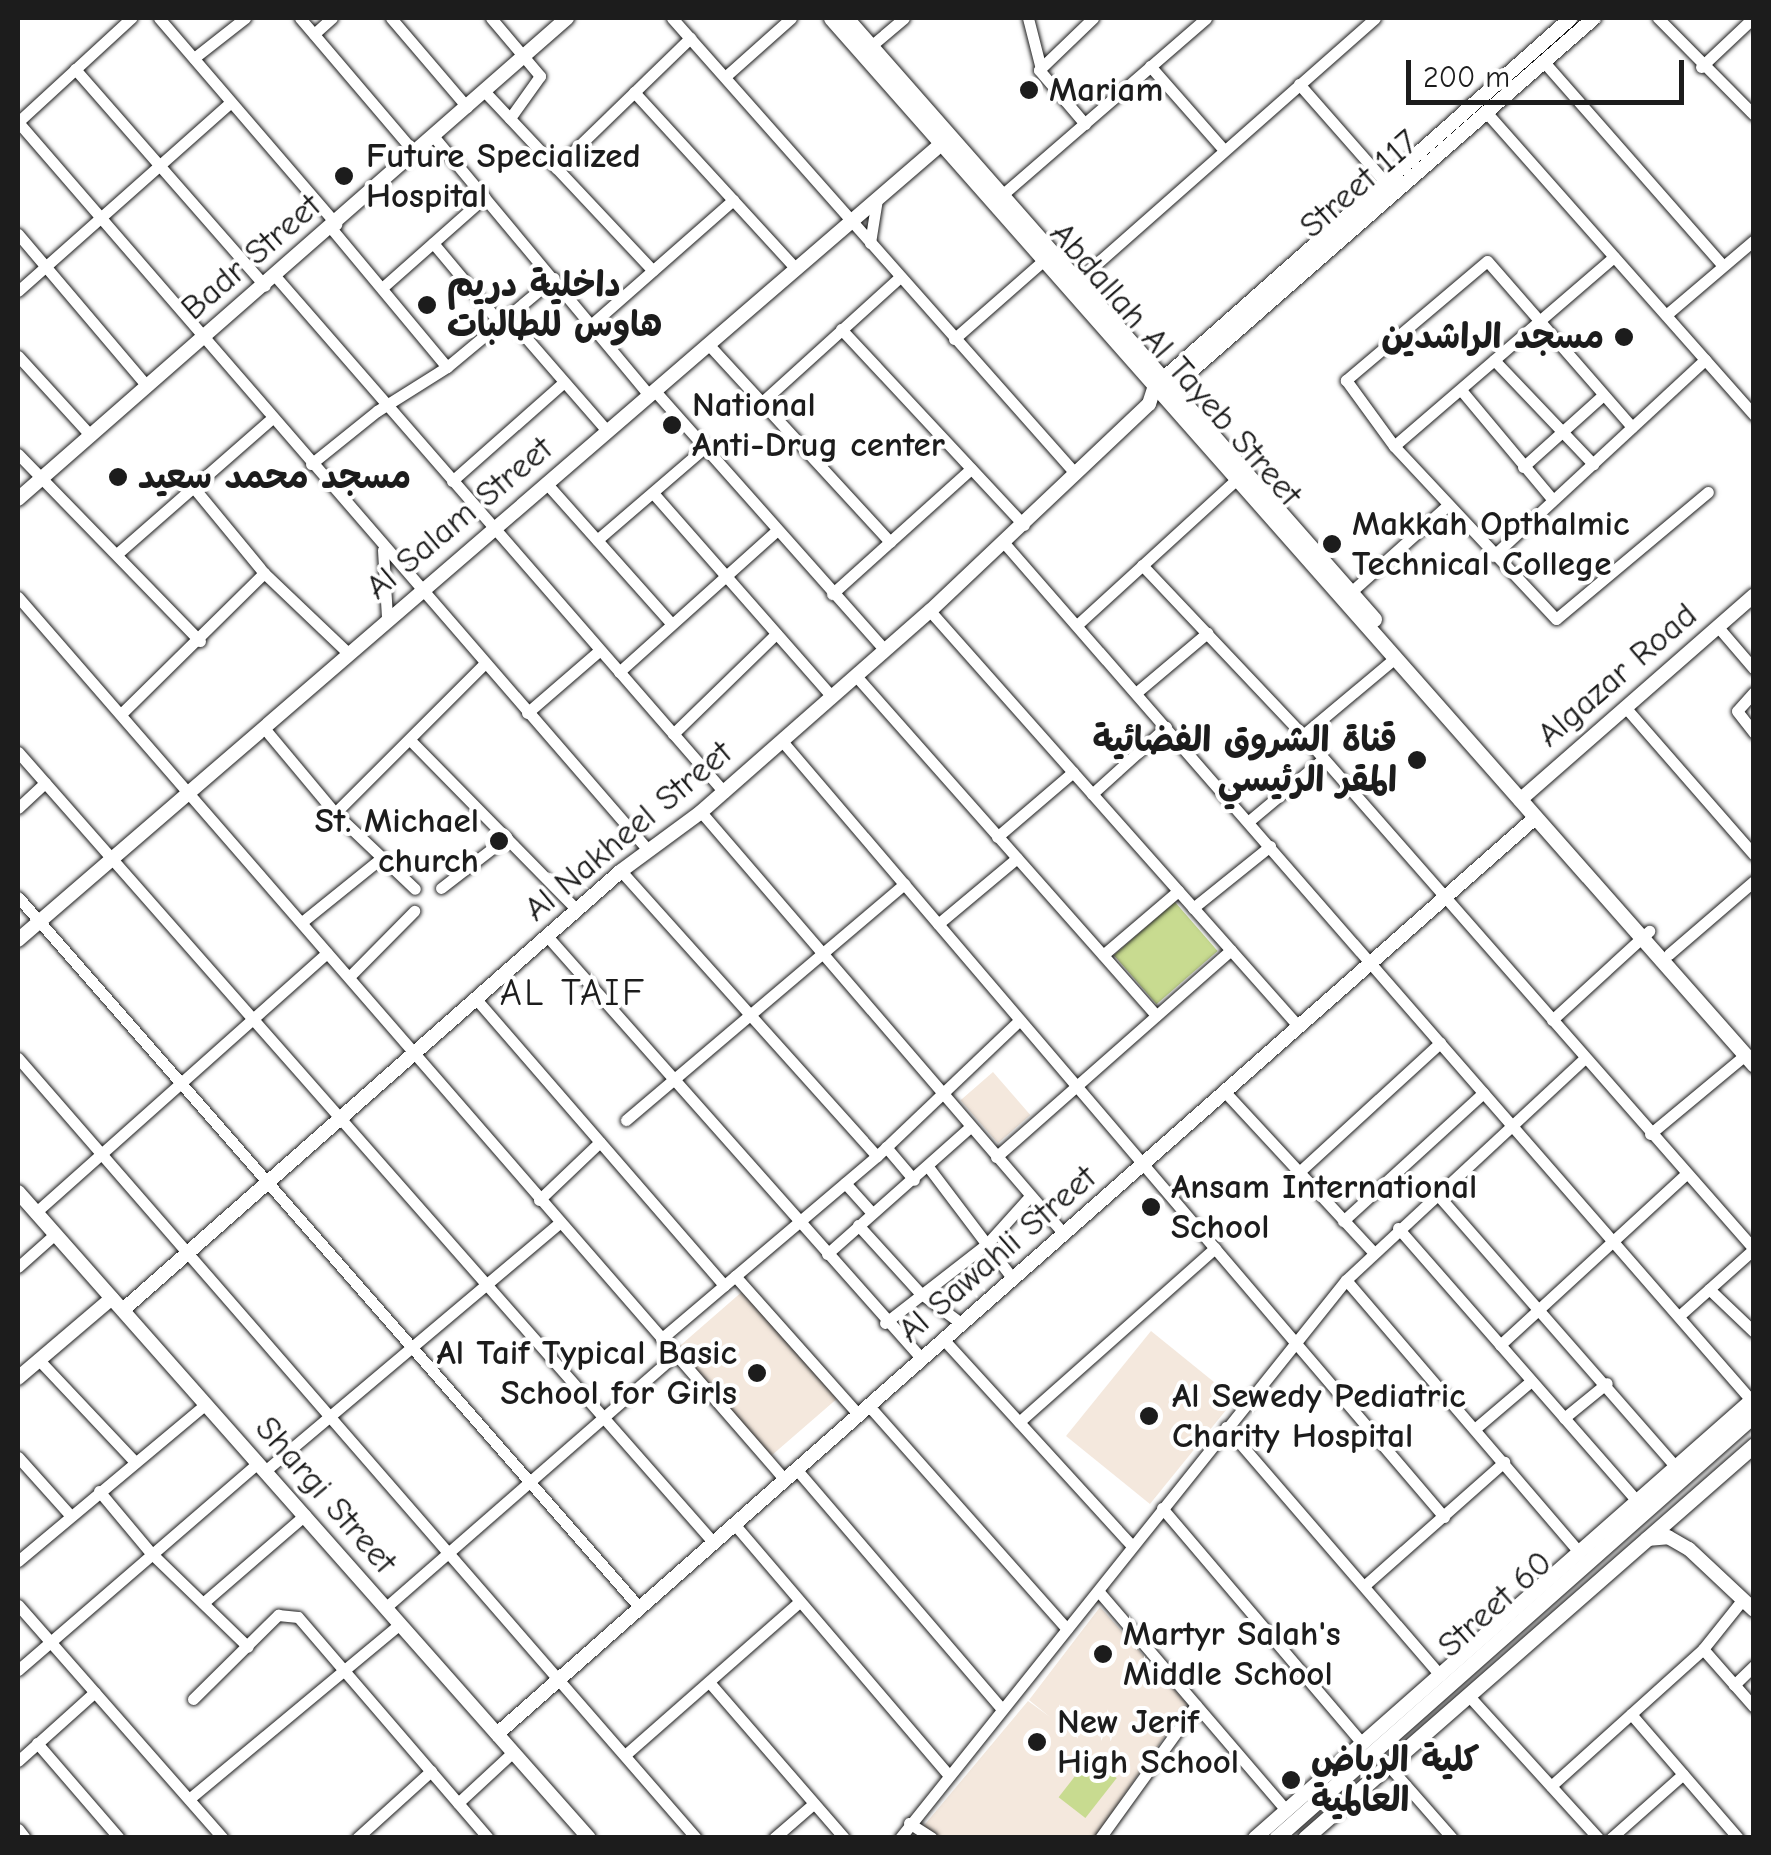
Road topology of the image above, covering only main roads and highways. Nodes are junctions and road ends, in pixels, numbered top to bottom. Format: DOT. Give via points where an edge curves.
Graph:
graph roads {
  1 [pos="831,18"];
  2 [pos="846,18"];
  3 [pos="946,140"];
  4 [pos="1161,389"];
  5 [pos="1282,523"];
  6 [pos="1524,796"];
  7 [pos="1645,935"];
  8 [pos="1750,1057"];
  9 [pos="1753,1405"];
  10 [pos="1754,1445"];
  11 [pos="1314,1834"];
  12 [pos="1276,1838"];
  1 -- 3 [label="main road, Abdallah Al Tayeb Street"];
  2 -- 3 [label="main road, Abdallah Al Tayeb Street"];
  3 -- 4 [label="main road, Abdallah Al Tayeb Street"];
  3 -- 4 [label="main road, Abdallah Al Tayeb Street" via="1078,281"];
  4 -- 5 [label="main road, Abdallah Al Tayeb Street"];
  4 -- 5 [label="main road, Abdallah Al Tayeb Street"];
  5 -- 6 [label="main road, Abdallah Al Tayeb Street"];
  5 -- 6 [label="main road, Abdallah Al Tayeb Street" via="1351,592"];
  6 -- 7 [label="main road, Abdallah Al Tayeb Street"];
  7 -- 8 [label="main road, Abdallah Al Tayeb Street"];
  7 -- 8 [label="main road, Abdallah Al Tayeb Street" via="1669,954"];
  9 -- 12 [label="main road, Street 60"];
  10 -- 11 [label="main road, Street 60"];
}
